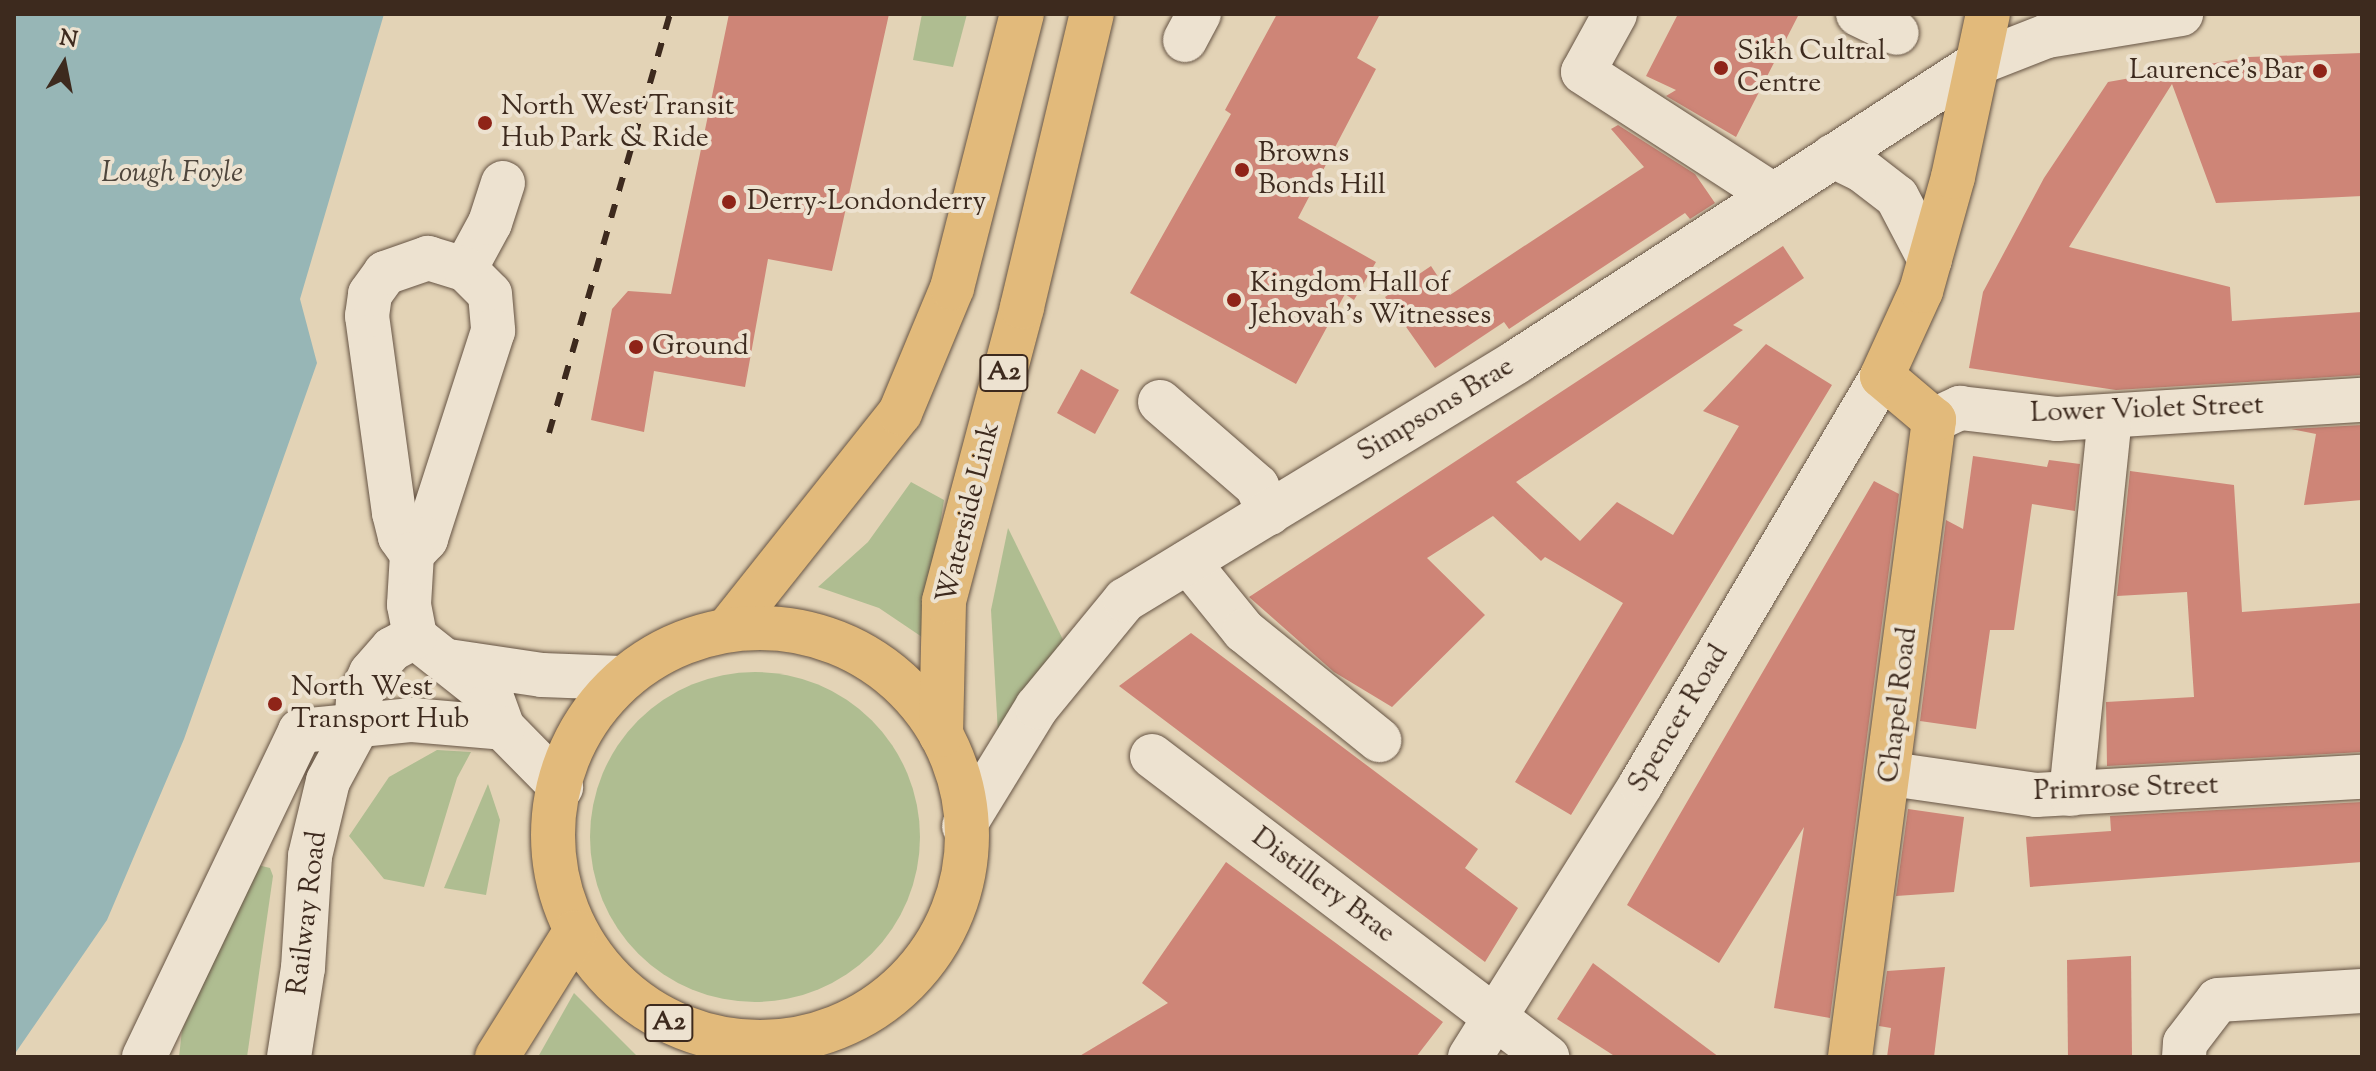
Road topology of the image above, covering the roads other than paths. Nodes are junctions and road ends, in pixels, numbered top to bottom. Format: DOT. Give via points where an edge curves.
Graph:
graph roads {
  1 [pos="1022,14"];
  2 [pos="1092,14"];
  3 [pos="1615,14"];
  4 [pos="1858,14"];
  5 [pos="1988,14"];
  6 [pos="2181,14"];
  7 [pos="1897,33"];
  8 [pos="1978,63"];
  9 [pos="1833,156"];
  10 [pos="503,183"];
  11 [pos="1773,195"];
  12 [pos="1930,260"];
  13 [pos="465,269"];
  14 [pos="1882,376"];
  15 [pos="2362,400"];
  16 [pos="1160,402"];
  17 [pos="2110,417"];
  18 [pos="1934,420"];
  19 [pos="1269,513"];
  20 [pos="412,554"];
  21 [pos="1188,562"];
  22 [pos="732,624"];
  23 [pos="431,649"];
  24 [pos="621,678"];
  25 [pos="503,728"];
  26 [pos="356,729"];
  27 [pos="941,735"];
  28 [pos="1379,740"];
  29 [pos="1152,756"];
  30 [pos="1891,774"];
  31 [pos="2362,777"];
  32 [pos="561,787"];
  33 [pos="2071,794"];
  34 [pos="964,826"];
  35 [pos="575,932"];
  36 [pos="2362,991"];
  37 [pos="1493,1017"];
  38 [pos="792,1051"];
  39 [pos="144,1057"];
  40 [pos="289,1057"];
  41 [pos="497,1057"];
  42 [pos="1470,1057"];
  43 [pos="1547,1057"];
  44 [pos="1850,1057"];
  45 [pos="2184,1057"];
  1 -- 22 [label="main road" via="952,288 900,413"];
  2 -- 27 [label="main road, Waterside Link / A2" via="944,601"];
  3 -- 11 [label="street" via="1583,72"];
  4 -- 7 [label="street"];
  5 -- 8 [label="main road"];
  6 -- 8 [label="street, Simpsons Brae" via="2047,36"];
  8 -- 9 [label="street, Simpsons Brae"];
  8 -- 12 [label="main road"];
  9 -- 11 [label="street, Simpsons Brae"];
  9 -- 12 [label="street" via="1897,197"];
  10 -- 13 [label="street" via="490,223"];
  11 -- 19 [label="street, Simpsons Brae" via="1516,362"];
  12 -- 14 [label="main road"];
  13 -- 20 [label="street" via="490,294 493,331 426,539"];
  13 -- 20 [label="street" via="428,258 385,273 370,294 367,316 394,513 400,537"];
  14 -- 18 [label="main road"];
  14 -- 37 [label="street, Spencer Road" via="1641,784"];
  15 -- 17 [label="street, Lower Violet Street"];
  16 -- 19 [label="street" via="1257,486"];
  17 -- 18 [label="street, Lower Violet Street" via="2057,419 1960,408"];
  17 -- 33 [label="street"];
  18 -- 30 [label="main road, Chapel Road"];
  19 -- 21 [label="street, Simpsons Brae"];
  20 -- 23 [label="street" via="409,605"];
  21 -- 28 [label="street" via="1244,631"];
  21 -- 34 [label="street, Simpsons Brae" via="1125,600 1037,707"];
  22 -- 24 [label="main road, A2" via="668,648"];
  22 -- 27 [label="main road, A2" via="789,623 851,645 903,683"];
  23 -- 24 [label="street" via="542,675"];
  23 -- 25 [label="street" via="492,698"];
  23 -- 26 [label="street, Railway Road" via="392,649 371,673 358,701"];
  24 -- 32 [label="main road, A2" via="581,726"];
  25 -- 26 [label="street" via="412,720"];
  25 -- 32 [label="street"];
  26 -- 39 [label="street" via="300,731"];
  26 -- 40 [label="street, Railway Road" via="328,781 310,856 303,968"];
  27 -- 34 [label="main road, A2" via="962,792"];
  29 -- 37 [label="street, Distillery Brae"];
  30 -- 33 [label="street, Primrose Street" via="2036,795"];
  30 -- 44 [label="main road, Chapel Road"];
  31 -- 33 [label="street, Primrose Street"];
  32 -- 35 [label="main road, A2" via="552,827 556,874"];
  34 -- 38 [label="main road, A2" via="966,851 953,909 918,970 864,1017"];
  35 -- 38 [label="main road, A2" via="629,999 677,1028 733,1045"];
  35 -- 41 [label="main road"];
  36 -- 45 [label="street" via="2218,1000 2185,1043"];
  37 -- 42 [label="street, Spencer Road"];
  37 -- 43 [label="street, Distillery Brae"];
}
